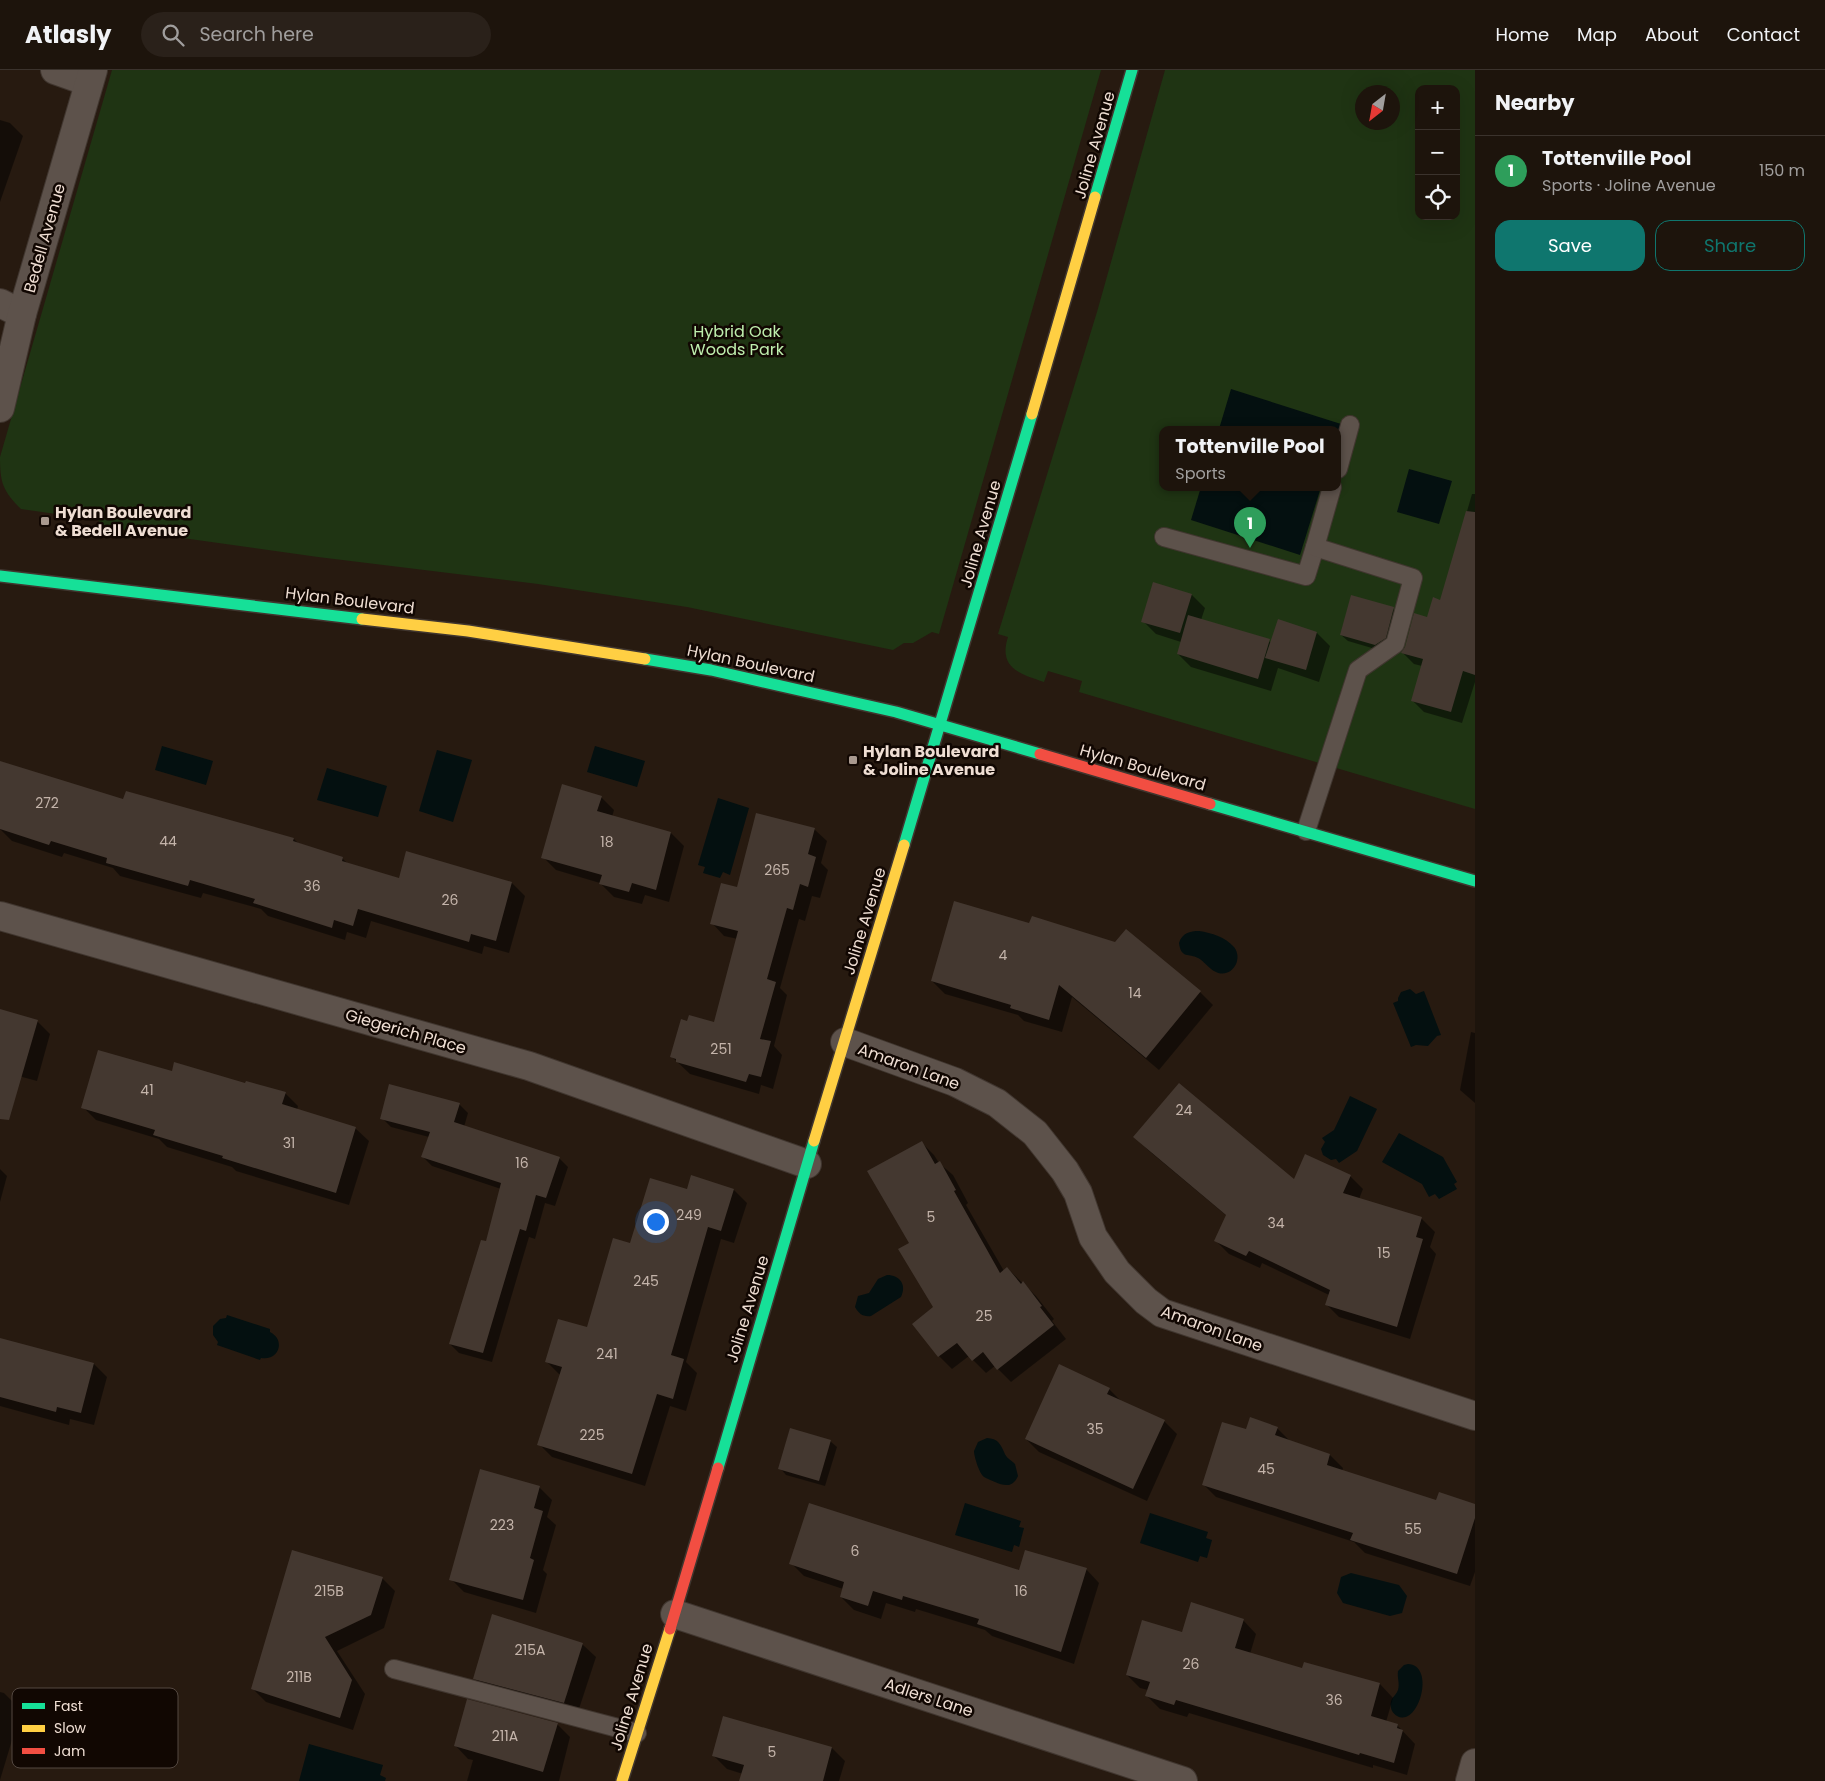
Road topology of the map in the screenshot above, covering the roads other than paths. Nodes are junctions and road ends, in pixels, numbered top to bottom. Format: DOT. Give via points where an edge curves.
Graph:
graph roads {
  1 [pos="55,70"];
  2 [pos="1132,70"];
  3 [pos="91,76"];
  4 [pos="11,309"];
  5 [pos="0,408"];
  6 [pos="1350,425"];
  7 [pos="1341,458"];
  8 [pos="1331,491"];
  9 [pos="1164,537"];
  10 [pos="1315,547"];
  11 [pos="0,576"];
  12 [pos="940,725"];
  13 [pos="1306,832"];
  14 [pos="1475,881"];
  15 [pos="0,916"];
  16 [pos="845,1042"];
  17 [pos="807,1164"];
  18 [pos="1473,1411"];
  19 [pos="675,1614"];
  20 [pos="394,1669"];
  21 [pos="637,1733"];
  22 [pos="1475,1763"];
  23 [pos="622,1781"];
  24 [pos="1183,1781"];
  25 [pos="1470,1781"];
  1 -- 3 [label="street"];
  2 -- 12 [label="street, Joline Avenue"];
  3 -- 4 [label="street, Bedell Avenue"];
  4 -- 5 [label="street, Bedell Avenue"];
  6 -- 7 [label="lane"];
  8 -- 10 [label="lane"];
  9 -- 10 [label="lane" via="1306,576"];
  10 -- 13 [label="lane" via="1413,578 1395,644 1358,670"];
  11 -- 12 [label="street, Hylan Boulevard" via="406,623 586,648 711,670"];
  12 -- 13 [label="street, Hylan Boulevard"];
  12 -- 16 [label="street, Joline Avenue"];
  13 -- 14 [label="street, Hylan Boulevard"];
  15 -- 17 [label="street, Giegerich Place" via="529,1066"];
  16 -- 17 [label="street, Joline Avenue"];
  16 -- 18 [label="street, Amaron Lane" via="955,1082 997,1103 1035,1133 1074,1186 1093,1237 1116,1272 1162,1313"];
  17 -- 19 [label="street, Joline Avenue"];
  19 -- 21 [label="street, Joline Avenue"];
  19 -- 24 [label="street, Adlers Lane"];
  20 -- 21 [label="lane"];
  21 -- 23 [label="street, Joline Avenue"];
  22 -- 25 [label="street"];
}
